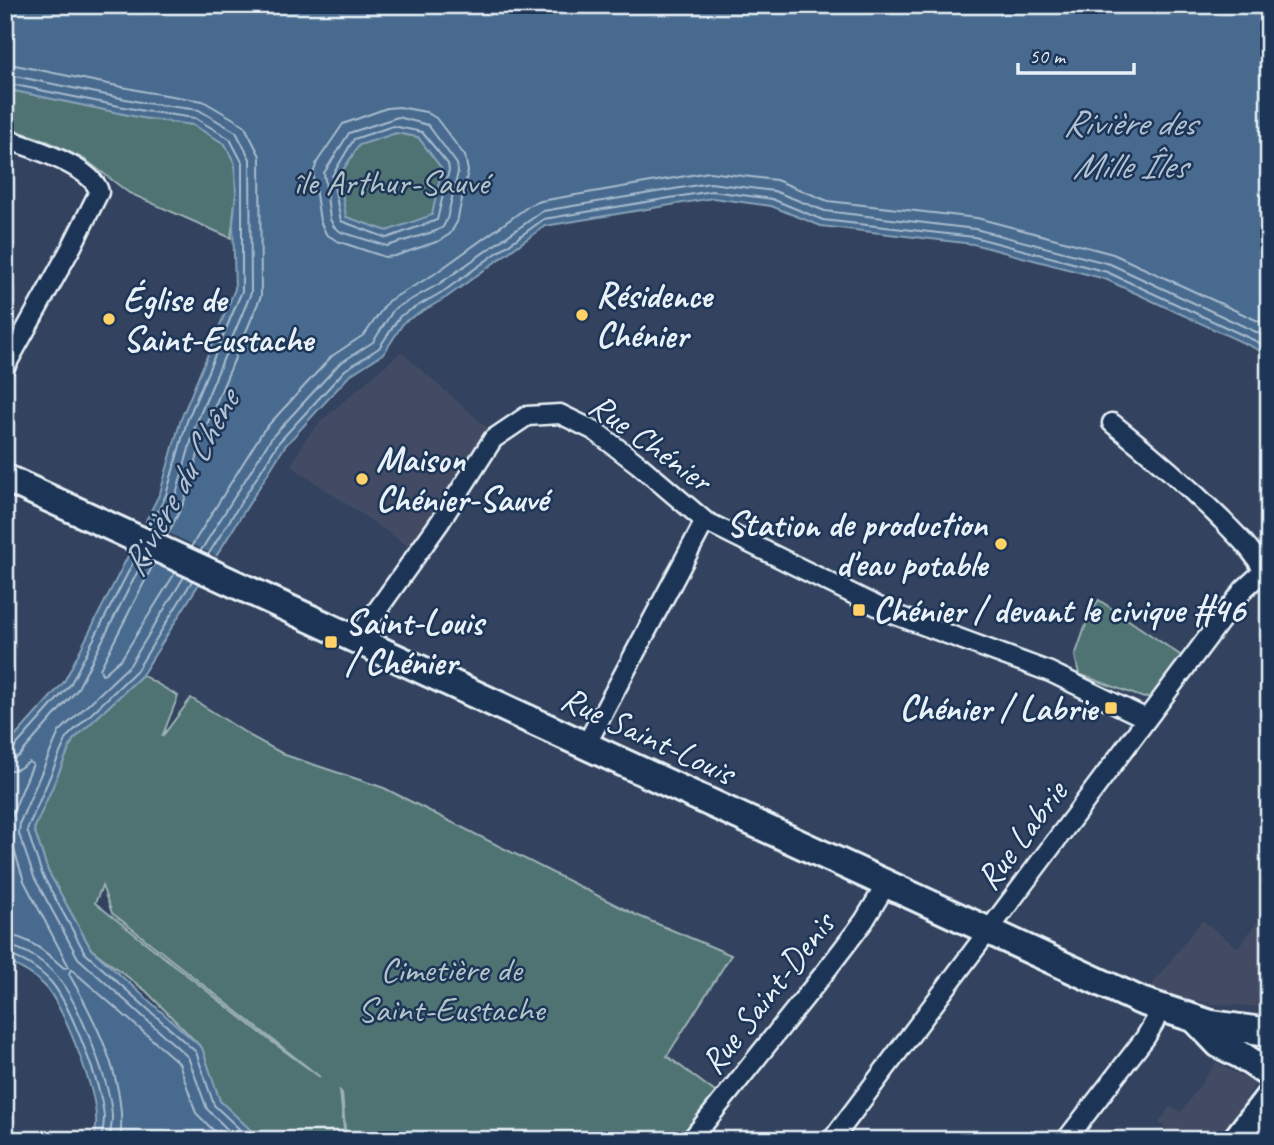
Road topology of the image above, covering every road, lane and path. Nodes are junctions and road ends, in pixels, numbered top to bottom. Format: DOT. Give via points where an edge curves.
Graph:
graph roads {
  1 [pos="5,139"];
  2 [pos="5,367"];
  3 [pos="1112,424"];
  4 [pos="5,478"];
  5 [pos="705,521"];
  6 [pos="1266,568"];
  7 [pos="356,640"];
  8 [pos="1147,719"];
  9 [pos="586,746"];
  10 [pos="887,883"];
  11 [pos="989,930"];
  12 [pos="1160,1008"];
  13 [pos="1196,1020"];
  14 [pos="1269,1032"];
  15 [pos="1269,1074"];
  16 [pos="1269,1097"];
  17 [pos="691,1140"];
  18 [pos="832,1140"];
  19 [pos="1066,1140"];
  20 [pos="1236,1140"];
  1 -- 2 [label="street" via="57,158 98,187 82,226"];
  3 -- 6 [label="street, Rue Labrie" via="1204,502"];
  4 -- 7 [label="main road, Rue Saint-Louis"];
  5 -- 7 [label="street, Rue Chénier" via="595,431 560,414 527,416 493,439"];
  5 -- 8 [label="street, Rue Chénier" via="892,614 1051,672"];
  5 -- 9 [label="street"];
  6 -- 8 [label="street, Rue Labrie" via="1244,589"];
  7 -- 9 [label="main road, Rue Saint-Louis"];
  8 -- 11 [label="street, Rue Labrie"];
  9 -- 10 [label="main road, Rue Saint-Louis"];
  10 -- 11 [label="main road, Rue Saint-Louis"];
  10 -- 17 [label="street, Rue Saint-Denis" via="843,949"];
  11 -- 12 [label="main road, Rue Saint-Louis"];
  11 -- 18 [label="street, Rue Labrie"];
  12 -- 13 [label="main road, Rue Saint-Louis"];
  12 -- 19 [label="street" via="1145,1038"];
  13 -- 14 [label="main road, Rue Saint-Louis"];
  13 -- 15 [label="main road" via="1219,1044"];
  16 -- 20 [label="main road"];
}
